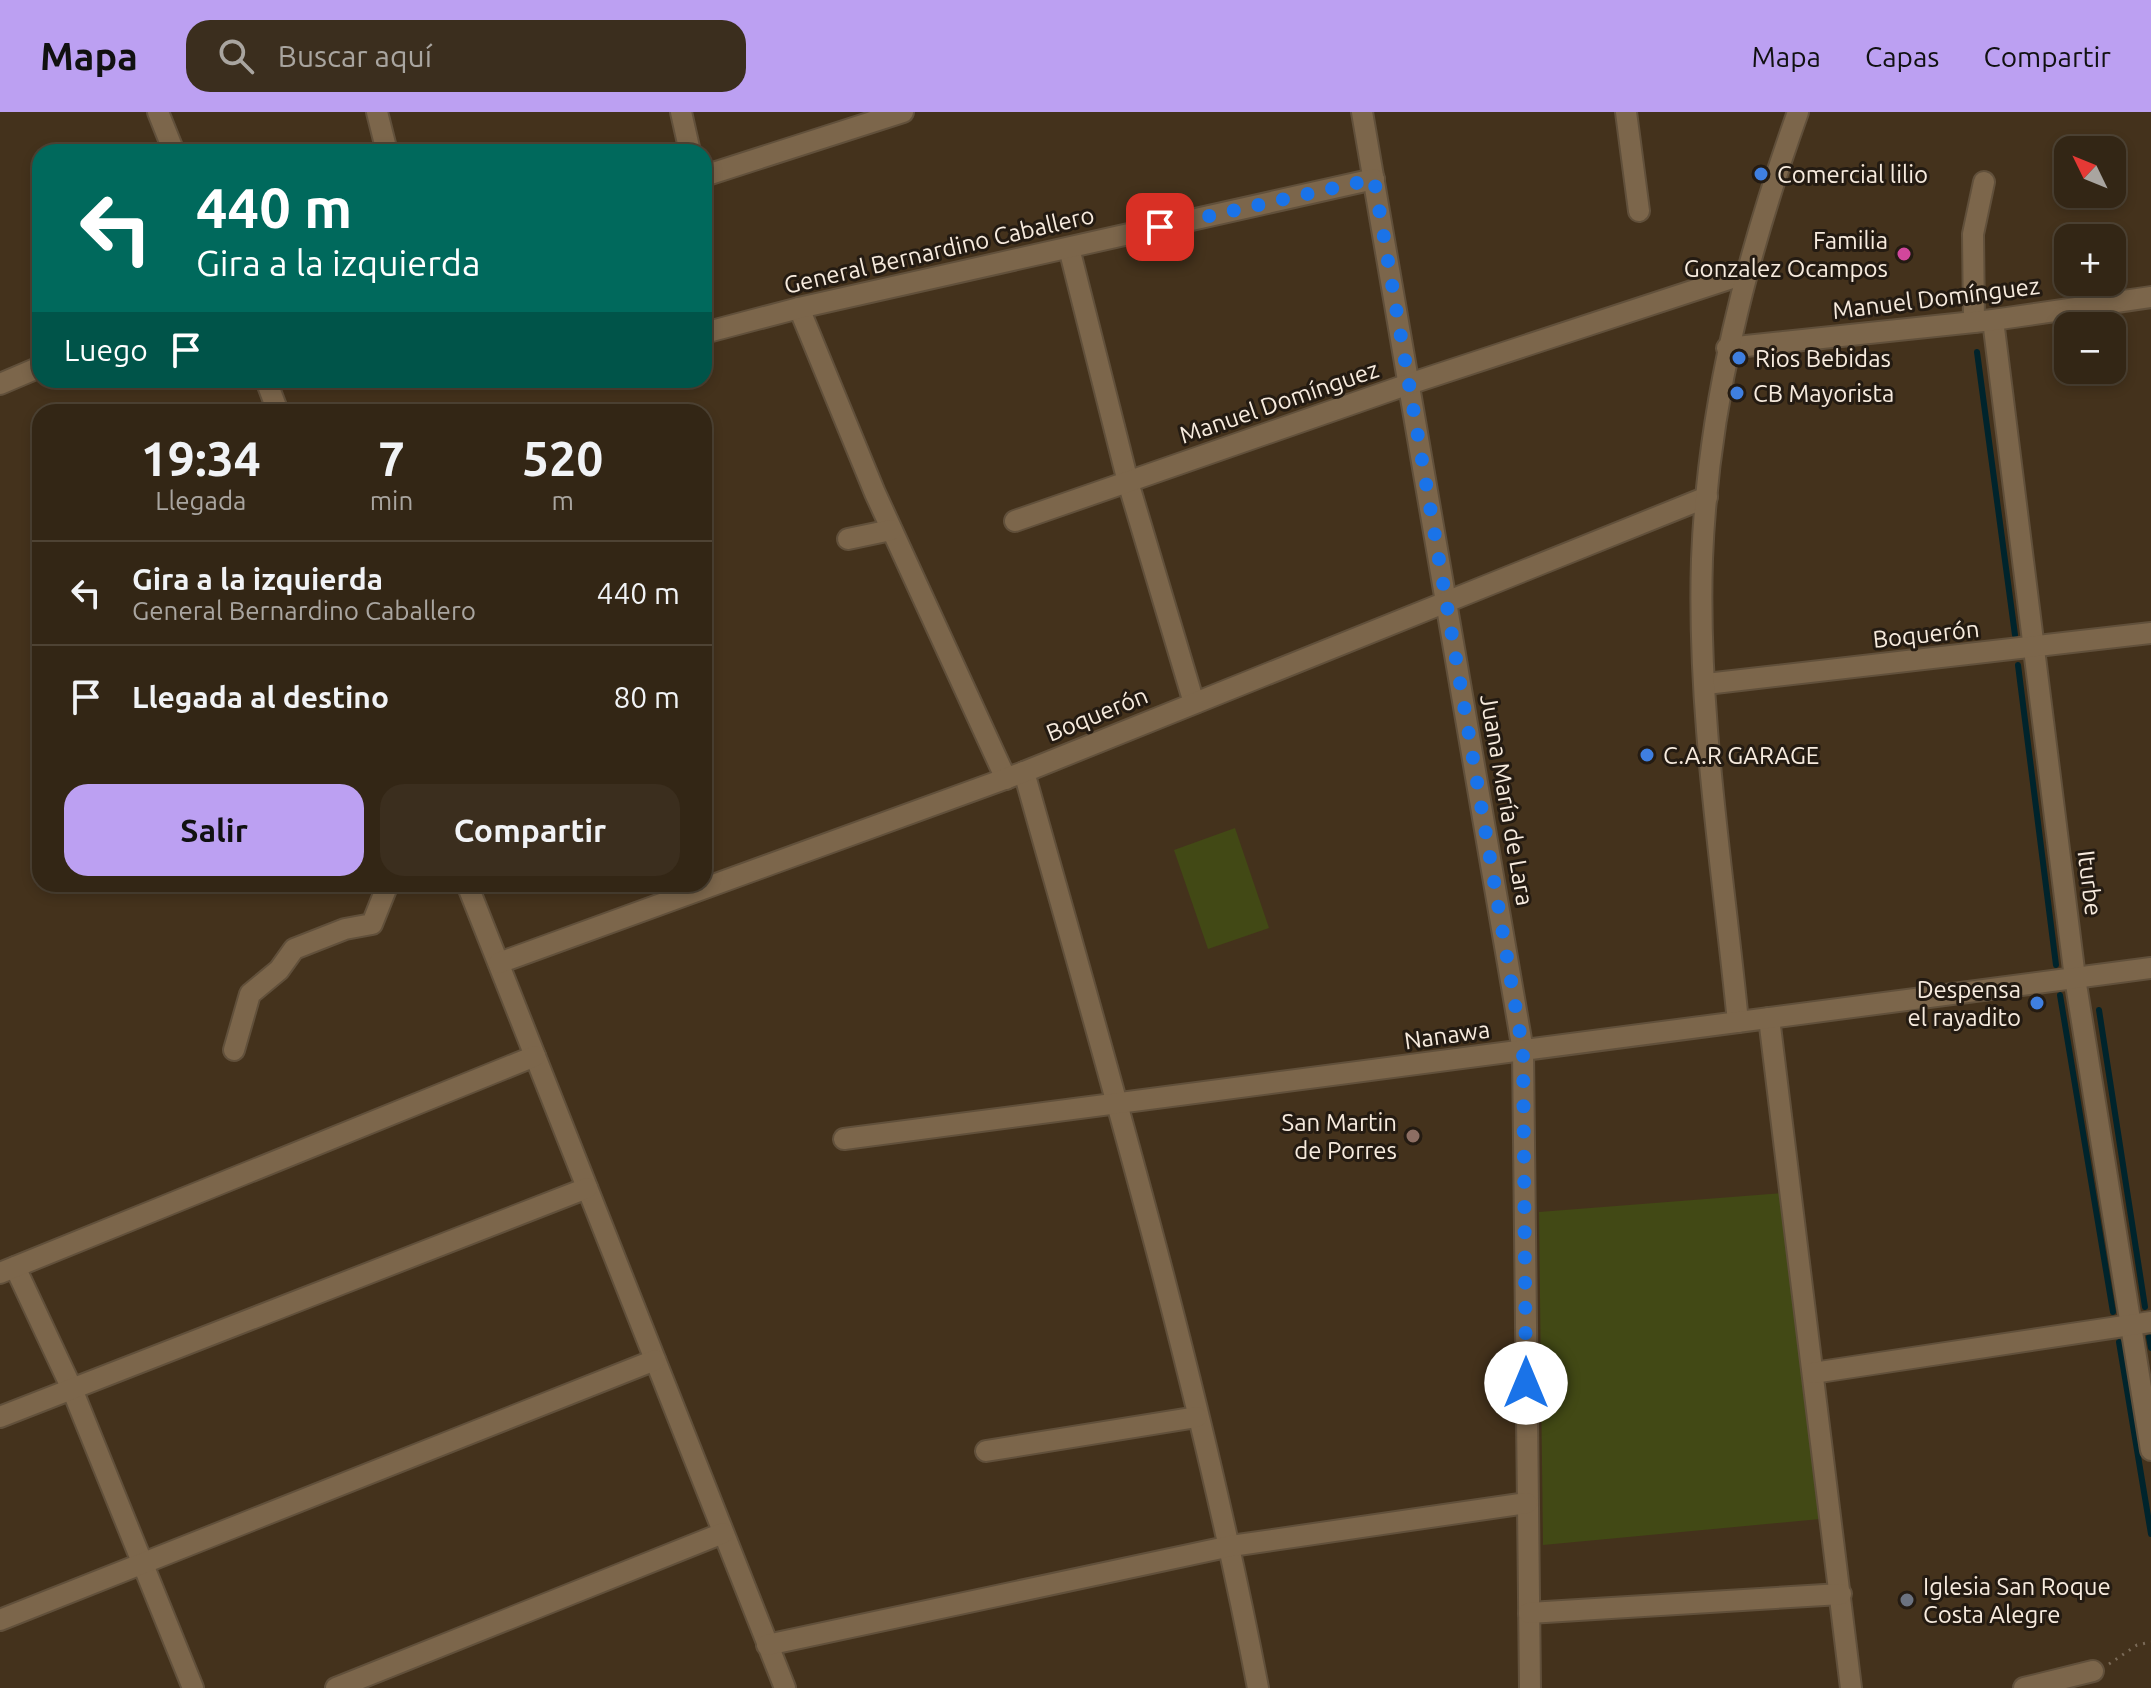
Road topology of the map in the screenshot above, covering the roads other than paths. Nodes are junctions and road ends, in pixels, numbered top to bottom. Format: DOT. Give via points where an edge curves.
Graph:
graph roads {
  1 [pos="158,112"];
  2 [pos="377,112"];
  3 [pos="681,112"];
  4 [pos="903,112"];
  5 [pos="1362,112"];
  6 [pos="1626,112"];
  7 [pos="1798,112"];
  8 [pos="171,144"];
  9 [pos="385,144"];
  10 [pos="688,144"];
  11 [pos="712,173"];
  12 [pos="1374,179"];
  13 [pos="1984,182"];
  14 [pos="1639,211"];
  15 [pos="1069,248"];
  16 [pos="1744,274"];
  17 [pos="2151,297"];
  18 [pos="799,308"];
  19 [pos="1983,321"];
  20 [pos="712,331"];
  21 [pos="1727,348"];
  22 [pos="32,370"];
  23 [pos="0,384"];
  24 [pos="1409,384"];
  25 [pos="1128,482"];
  26 [pos="1707,497"];
  27 [pos="1015,521"];
  28 [pos="891,530"];
  29 [pos="848,539"];
  30 [pos="1446,601"];
  31 [pos="2151,633"];
  32 [pos="2034,648"];
  33 [pos="1706,684"];
  34 [pos="1194,703"];
  35 [pos="1015,775"];
  36 [pos="712,885"];
  37 [pos="385,892"];
  38 [pos="470,892"];
  39 [pos="694,892"];
  40 [pos="499,963"];
  41 [pos="2151,968"];
  42 [pos="2075,978"];
  43 [pos="1769,1018"];
  44 [pos="1738,1022"];
  45 [pos="234,1050"];
  46 [pos="1523,1051"];
  47 [pos="535,1056"];
  48 [pos="1117,1105"];
  49 [pos="844,1139"];
  50 [pos="587,1188"];
  51 [pos="7,1270"];
  52 [pos="2141,1323"];
  53 [pos="655,1360"];
  54 [pos="1813,1373"];
  55 [pos="72,1389"];
  56 [pos="0,1417"];
  57 [pos="1197,1417"];
  58 [pos="2151,1450"];
  59 [pos="986,1451"];
  60 [pos="1527,1503"];
  61 [pos="723,1533"];
  62 [pos="1231,1546"];
  63 [pos="141,1565"];
  64 [pos="1841,1594"];
  65 [pos="1529,1613"];
  66 [pos="0,1620"];
  67 [pos="767,1645"];
  68 [pos="2093,1671"];
  69 [pos="193,1688"];
  70 [pos="336,1688"];
  71 [pos="785,1688"];
  72 [pos="1258,1688"];
  73 [pos="1530,1688"];
  74 [pos="1851,1688"];
  75 [pos="2024,1688"];
  1 -- 8 [label="street"];
  2 -- 9 [label="street"];
  3 -- 10 [label="street"];
  4 -- 11 [label="street"];
  5 -- 12 [label="street, Juana María de Lara"];
  6 -- 14 [label="street"];
  7 -- 16 [label="street"];
  12 -- 15 [label="street, General Bernardino Caballero"];
  12 -- 24 [label="street, Juana María de Lara"];
  13 -- 19 [label="street, Iturbe" via="1973,234"];
  15 -- 18 [label="street, General Bernardino Caballero"];
  15 -- 25 [label="street"];
  16 -- 21 [label="street"];
  16 -- 24 [label="street, Manuel Domínguez"];
  17 -- 19 [label="street, Manuel Domínguez"];
  18 -- 20 [label="street, General Bernardino Caballero"];
  18 -- 28 [label="street"];
  19 -- 21 [label="street, Manuel Domínguez"];
  19 -- 32 [label="street, Iturbe"];
  21 -- 26 [label="street"];
  22 -- 23 [label="street"];
  24 -- 25 [label="street, Manuel Domínguez"];
  24 -- 30 [label="street, Juana María de Lara"];
  25 -- 27 [label="street, Manuel Domínguez"];
  25 -- 34 [label="street"];
  26 -- 30 [label="street, Boquerón"];
  26 -- 33 [label="street" via="1702,560"];
  28 -- 29 [label="street"];
  28 -- 35 [label="street"];
  30 -- 34 [label="street, Boquerón"];
  30 -- 46 [label="street, Juana María de Lara"];
  31 -- 32 [label="street, Boquerón"];
  32 -- 33 [label="street, Boquerón"];
  32 -- 42 [label="street, Iturbe"];
  33 -- 44 [label="street"];
  34 -- 35 [label="street, Boquerón"];
  35 -- 36 [label="street, Boquerón"];
  35 -- 48 [label="street"];
  37 -- 45 [label="street" via="372,924 294,949 250,994"];
  38 -- 40 [label="street"];
  39 -- 40 [label="street, Boquerón"];
  40 -- 47 [label="street"];
  41 -- 42 [label="street, Nanawa"];
  42 -- 43 [label="street, Nanawa"];
  42 -- 52 [label="street, Iturbe"];
  43 -- 44 [label="street, Nanawa"];
  43 -- 54 [label="street"];
  44 -- 46 [label="street, Nanawa"];
  46 -- 48 [label="street, Nanawa"];
  46 -- 60 [label="street, Juana María de Lara"];
  47 -- 50 [label="street"];
  47 -- 51 [label="street"];
  48 -- 49 [label="street, Nanawa"];
  48 -- 57 [label="street"];
  50 -- 53 [label="street"];
  50 -- 55 [label="street"];
  51 -- 55 [label="street"];
  52 -- 54 [label="street"];
  52 -- 58 [label="street, Iturbe"];
  53 -- 61 [label="street"];
  53 -- 63 [label="street"];
  54 -- 64 [label="street"];
  55 -- 56 [label="street"];
  55 -- 63 [label="street"];
  57 -- 59 [label="street"];
  57 -- 62 [label="street"];
  60 -- 62 [label="street"];
  60 -- 65 [label="street, Juana María de Lara"];
  61 -- 67 [label="street"];
  61 -- 70 [label="street"];
  62 -- 67 [label="street"];
  62 -- 72 [label="street"];
  63 -- 66 [label="street"];
  63 -- 69 [label="street"];
  64 -- 65 [label="street"];
  64 -- 74 [label="street"];
  65 -- 73 [label="street, Juana María de Lara"];
  67 -- 71 [label="street"];
  68 -- 75 [label="street"];
}
